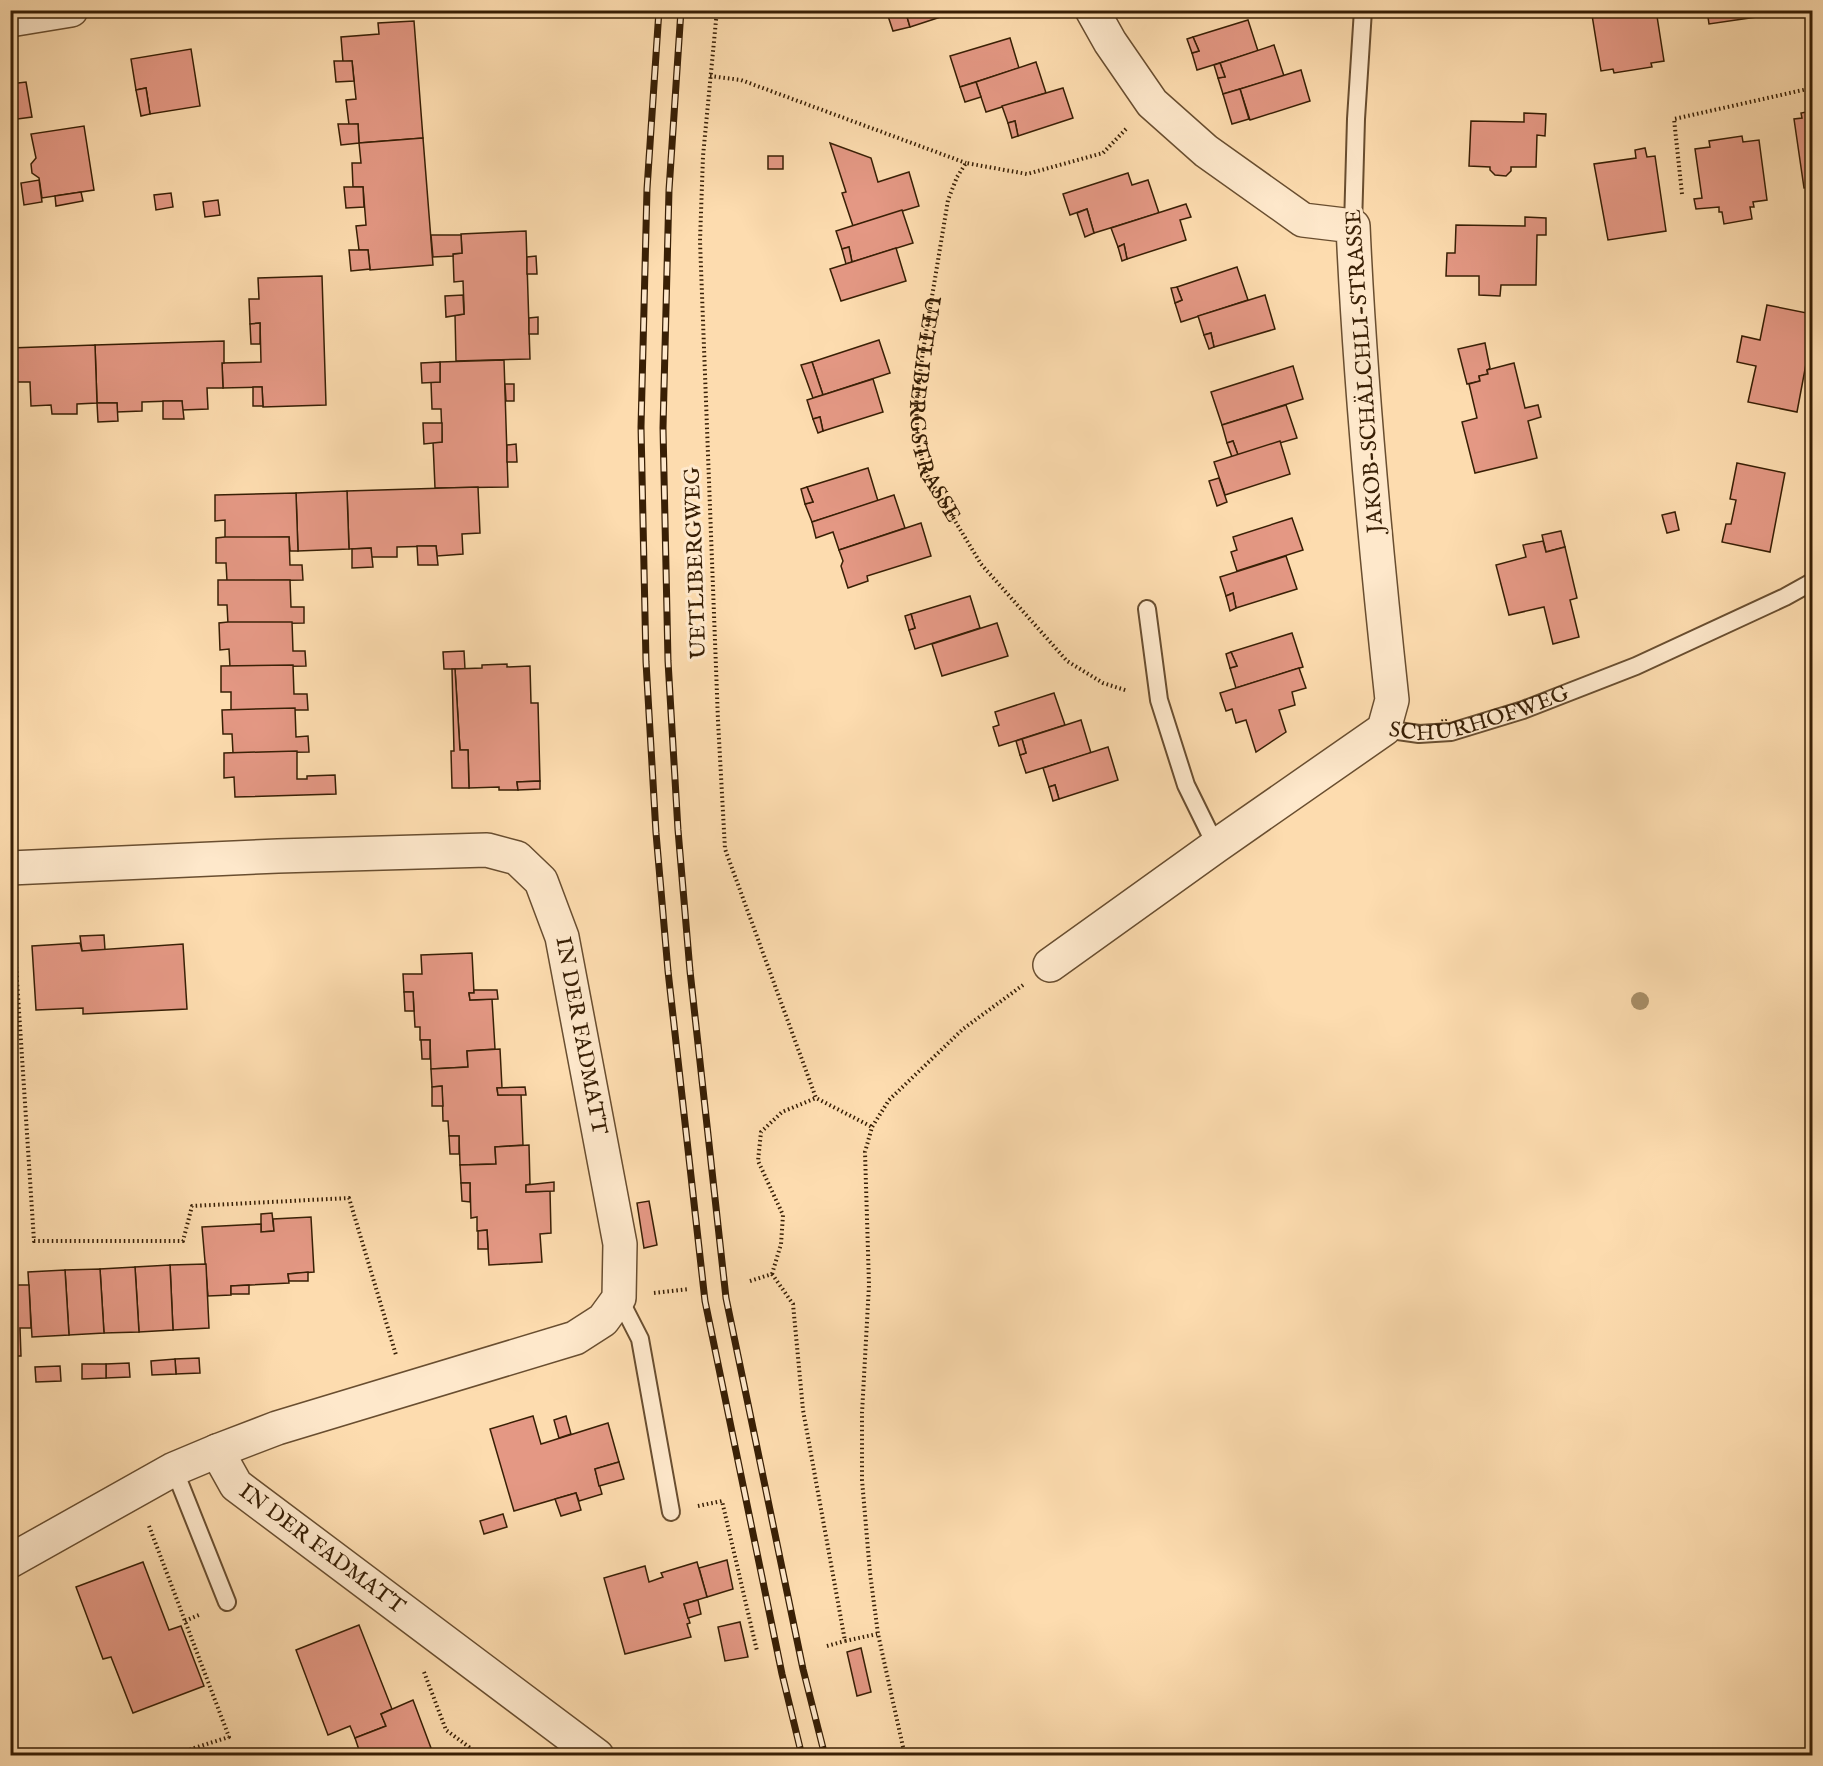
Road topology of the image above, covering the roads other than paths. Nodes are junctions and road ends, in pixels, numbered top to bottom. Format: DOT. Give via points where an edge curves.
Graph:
graph roads {
  1 [pos="70,10"];
  2 [pos="1092,10"];
  3 [pos="1363,10"];
  4 [pos="10,20"];
  5 [pos="1353,226"];
  6 [pos="1812,582"];
  7 [pos="1147,609"];
  8 [pos="1384,729"];
  9 [pos="1216,846"];
  10 [pos="11,884"];
  11 [pos="1050,965"];
  12 [pos="619,1298"];
  13 [pos="217,1451"];
  14 [pos="174,1469"];
  15 [pos="671,1512"];
  16 [pos="10,1561"];
  17 [pos="227,1602"];
  18 [pos="597,1755"];
  1 -- 4 [label="street"];
  2 -- 5 [label="street" via="1152,103 1206,151 1303,220"];
  3 -- 5 [label="lane, JAKOB-SCHÄLCHLI-STRASSE"];
  5 -- 8 [label="street, JAKOB-SCHÄLCHLI-STRASSE" via="1370,493 1392,700"];
  6 -- 8 [label="lane, SCHÜRHOFWEG" via="1647,661 1523,710 1451,732 1419,734"];
  7 -- 9 [label="lane" via="1159,700 1186,785"];
  8 -- 9 [label="street, SCHÜRHOFWEG"];
  9 -- 11 [label="street, SCHÜRHOFWEG"];
  10 -- 12 [label="street, IN DER FADMATT" via="278,856 487,850 517,858 541,881 562,937 620,1244"];
  12 -- 13 [label="street" via="603,1320 575,1338 277,1428"];
  12 -- 15 [label="lane" via="640,1339"];
  13 -- 14 [label="street"];
  13 -- 18 [label="street, IN DER FADMATT" via="236,1485"];
  14 -- 16 [label="street"];
  14 -- 17 [label="lane"];
}
